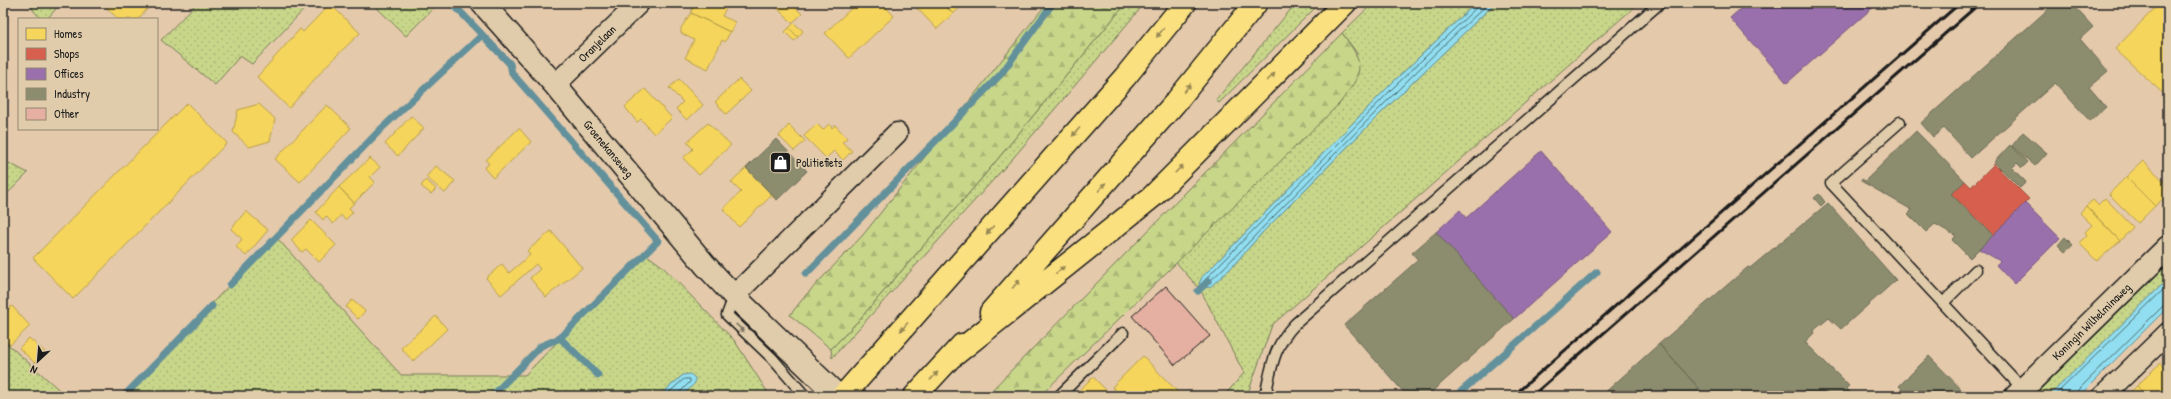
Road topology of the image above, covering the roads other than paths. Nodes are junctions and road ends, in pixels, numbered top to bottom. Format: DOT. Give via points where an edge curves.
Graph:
graph roads {
  1 [pos="482,3"];
  2 [pos="639,3"];
  3 [pos="1185,3"];
  4 [pos="1256,3"];
  5 [pos="1345,3"];
  6 [pos="1660,3"];
  7 [pos="555,85"];
  8 [pos="1900,122"];
  9 [pos="897,133"];
  10 [pos="2168,247"];
  11 [pos="1976,270"];
  12 [pos="734,296"];
  13 [pos="1943,303"];
  14 [pos="2168,332"];
  15 [pos="1123,333"];
  16 [pos="953,356"];
  17 [pos="2019,392"];
  18 [pos="805,396"];
  19 [pos="838,396"];
  20 [pos="843,396"];
  21 [pos="915,396"];
  22 [pos="1059,396"];
  23 [pos="1265,396"];
  24 [pos="2103,396"];
  1 -- 7 [label="street, Groenekanseweg"];
  2 -- 7 [label="street, Oranjelaan"];
  3 -- 20 [label="highway, one-way" via="1125,77"];
  16 -- 4 [label="highway, one-way" via="1175,103"];
  16 -- 5 [label="highway, one-way" via="1152,197"];
  6 -- 23 [label="lane" via="1295,324 1282,338 1274,358"];
  7 -- 12 [label="street, Groenekanseweg"];
  8 -- 13 [label="lane" via="1832,183"];
  9 -- 12 [label="street"];
  10 -- 17 [label="street, Koningin Wilhelminaweg"];
  11 -- 13 [label="lane"];
  12 -- 18 [label="lane, one-way" via="727,315 772,358"];
  12 -- 19 [label="street, Groenekanseweg"];
  13 -- 17 [label="lane"];
  14 -- 24 [label="street"];
  15 -- 22 [label="lane"];
  21 -- 16 [label="highway, one-way"];
}
